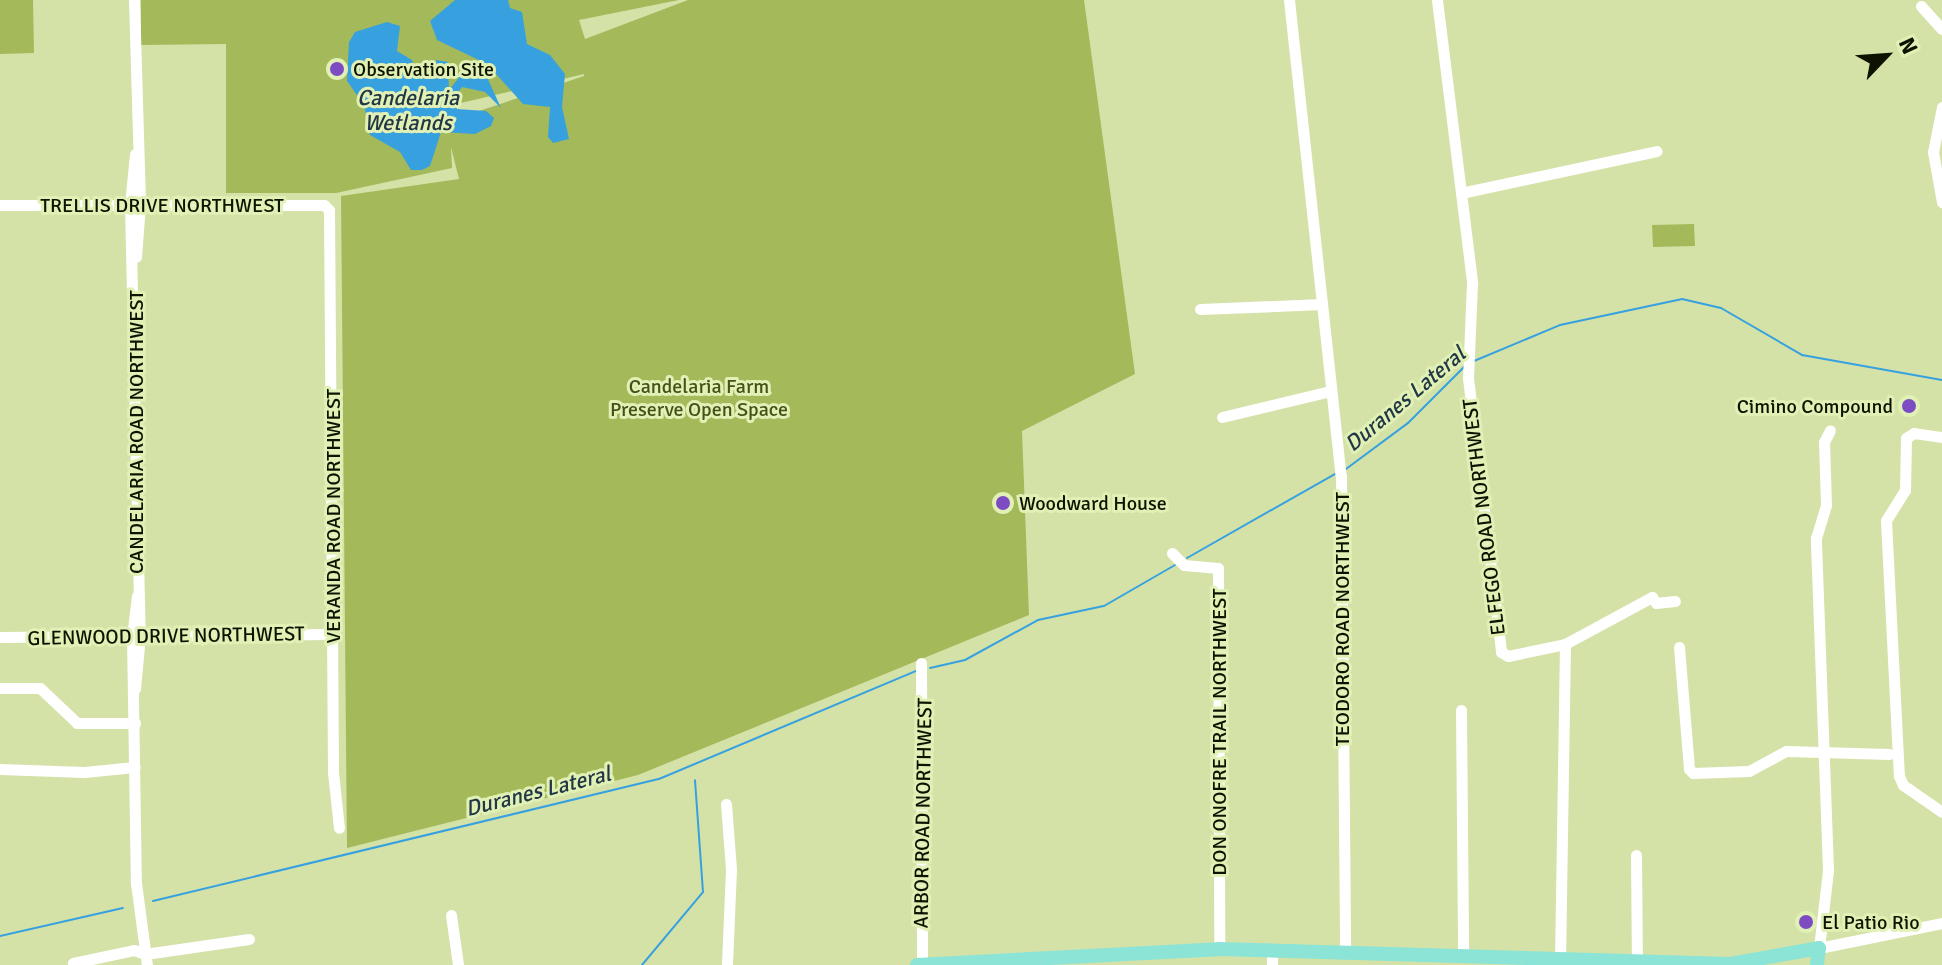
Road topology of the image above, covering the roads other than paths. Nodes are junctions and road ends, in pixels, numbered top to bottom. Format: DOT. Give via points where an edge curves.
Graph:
graph roads {
  1 [pos="134,0"];
  2 [pos="1289,0"];
  3 [pos="1437,0"];
  4 [pos="1921,6"];
  5 [pos="1942,29"];
  6 [pos="1942,107"];
  7 [pos="1657,151"];
  8 [pos="1461,193"];
  9 [pos="1942,202"];
  10 [pos="0,205"];
  11 [pos="135,205"];
  12 [pos="324,205"];
  13 [pos="1322,304"];
  14 [pos="1200,309"];
  15 [pos="1330,391"];
  16 [pos="1222,417"];
  17 [pos="1830,430"];
  18 [pos="1942,437"];
  19 [pos="1177,559"];
  20 [pos="1675,601"];
  21 [pos="333,634"];
  22 [pos="136,635"];
  23 [pos="0,637"];
  24 [pos="1565,644"];
  25 [pos="1679,647"];
  26 [pos="921,663"];
  27 [pos="0,688"];
  28 [pos="1461,710"];
  29 [pos="135,723"];
  30 [pos="1822,752"];
  31 [pos="1889,754"];
  32 [pos="135,767"];
  33 [pos="0,769"];
  34 [pos="726,804"];
  35 [pos="1942,812"];
  36 [pos="339,828"];
  37 [pos="1636,855"];
  38 [pos="451,915"];
  39 [pos="1942,923"];
  40 [pos="249,939"];
  41 [pos="1819,948"];
  42 [pos="1155,949"];
  43 [pos="1219,949"];
  44 [pos="1345,953"];
  45 [pos="1463,957"];
  46 [pos="1272,958"];
  47 [pos="1560,959"];
  48 [pos="146,960"];
  49 [pos="1416,960"];
  50 [pos="73,963"];
  51 [pos="1637,963"];
  52 [pos="458,965"];
  53 [pos="727,965"];
  54 [pos="919,965"];
  55 [pos="1153,965"];
  56 [pos="1817,965"];
  1 -- 11 [label="street, CANDELARIA ROAD NORTHWEST"];
  2 -- 13 [label="street, TEODORO ROAD NORTHWEST"];
  3 -- 8 [label="street, ELFEGO ROAD NORTHWEST"];
  4 -- 5 [label="street"];
  6 -- 9 [label="street" via="1933,152"];
  7 -- 8 [label="street"];
  8 -- 24 [label="street, ELFEGO ROAD NORTHWEST" via="1472,283 1468,378 1501,652 1508,656"];
  10 -- 11 [label="street, TRELLIS DRIVE NORTHWEST"];
  11 -- 12 [label="street, TRELLIS DRIVE NORTHWEST"];
  11 -- 22 [label="street, CANDELARIA ROAD NORTHWEST"];
  12 -- 21 [label="street, VERANDA ROAD NORTHWEST" via="332,233"];
  13 -- 14 [label="street"];
  13 -- 15 [label="street, TEODORO ROAD NORTHWEST"];
  15 -- 16 [label="street"];
  15 -- 44 [label="street, TEODORO ROAD NORTHWEST" via="1343,516 1339,550"];
  17 -- 30 [label="street" via="1824,442 1826,505 1816,538"];
  18 -- 35 [label="street" via="1914,433 1906,438 1905,490 1886,521 1899,776 1903,785"];
  19 -- 43 [label="street, DON ONOFRE TRAIL NORTHWEST" via="1218,568 1221,595"];
  20 -- 24 [label="street" via="1656,603 1652,597"];
  21 -- 22 [label="street, GLENWOOD DRIVE NORTHWEST"];
  21 -- 36 [label="street, VERANDA ROAD NORTHWEST" via="334,815"];
  22 -- 23 [label="street, GLENWOOD DRIVE NORTHWEST"];
  22 -- 29 [label="street, CANDELARIA ROAD NORTHWEST"];
  24 -- 47 [label="street"];
  25 -- 30 [label="street" via="1693,773 1740,773 1786,751"];
  26 -- 54 [label="street, ARBOR ROAD NORTHWEST"];
  27 -- 29 [label="street" via="40,688 77,723"];
  28 -- 45 [label="street"];
  29 -- 32 [label="street, CANDELARIA ROAD NORTHWEST"];
  30 -- 31 [label="street"];
  30 -- 41 [label="street" via="1828,870"];
  32 -- 33 [label="street" via="84,772"];
  32 -- 48 [label="street, CANDELARIA ROAD NORTHWEST" via="136,883"];
  34 -- 53 [label="street" via="731,869"];
  37 -- 51 [label="street"];
  38 -- 52 [label="street"];
  39 -- 41 [label="street"];
  40 -- 48 [label="street"];
  41 -- 51 [label="main road" via="1745,963"];
  41 -- 56 [label="main road"];
  42 -- 43 [label="main road"];
  42 -- 54 [label="main road"];
  42 -- 55 [label="street"];
  43 -- 46 [label="main road"];
  44 -- 46 [label="main road"];
  44 -- 49 [label="main road"];
  45 -- 47 [label="main road"];
  45 -- 49 [label="main road"];
  47 -- 51 [label="main road"];
  48 -- 50 [label="street" via="134,950"];
}
